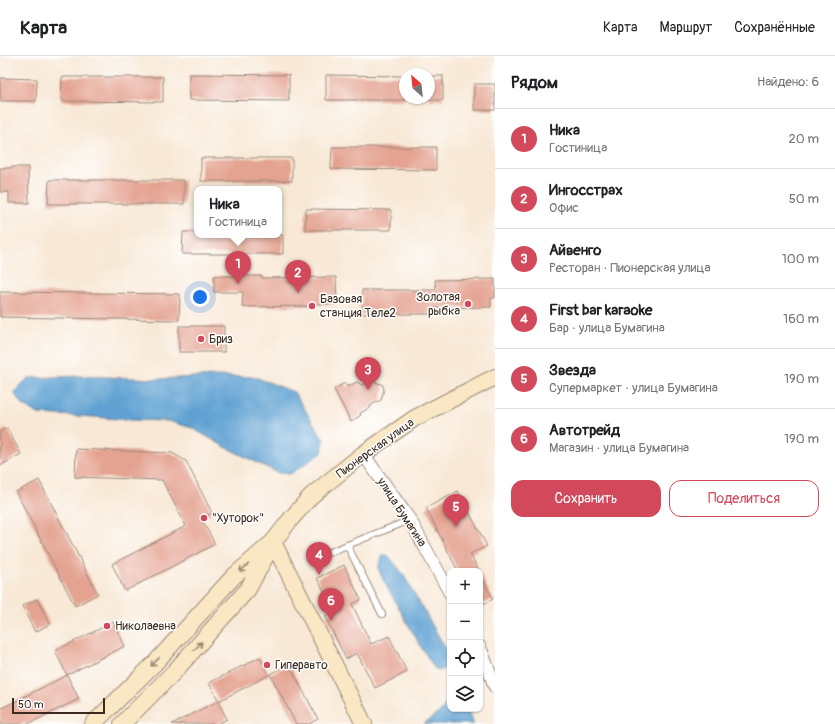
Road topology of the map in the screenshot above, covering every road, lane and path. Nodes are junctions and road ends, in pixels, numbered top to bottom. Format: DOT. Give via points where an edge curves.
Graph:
graph roads {
  1 [pos="495,377"];
  2 [pos="363,454"];
  3 [pos="410,520"];
  4 [pos="273,542"];
  5 [pos="347,545"];
  6 [pos="320,556"];
  7 [pos="447,588"];
  8 [pos="382,614"];
  9 [pos="483,656"];
  10 [pos="495,687"];
  11 [pos="93,724"];
  12 [pos="122,724"];
  13 [pos="364,724"];
  1 -- 2 [label="main road, Пионерская улица" via="415,418"];
  2 -- 3 [label="street, улица Бумагина"];
  2 -- 4 [label="main road, Пионерская улица" via="311,496"];
  3 -- 5 [label="lane"];
  3 -- 7 [label="street, улица Бумагина"];
  4 -- 11 [label="main road, Пионерская улица, one-way" via="233,578 155,663"];
  12 -- 4 [label="main road, Пионерская улица, one-way" via="174,672 248,590"];
  4 -- 13 [label="main road"];
  5 -- 6 [label="lane"];
  5 -- 8 [label="lane"];
  9 -- 10 [label="street"];
}
